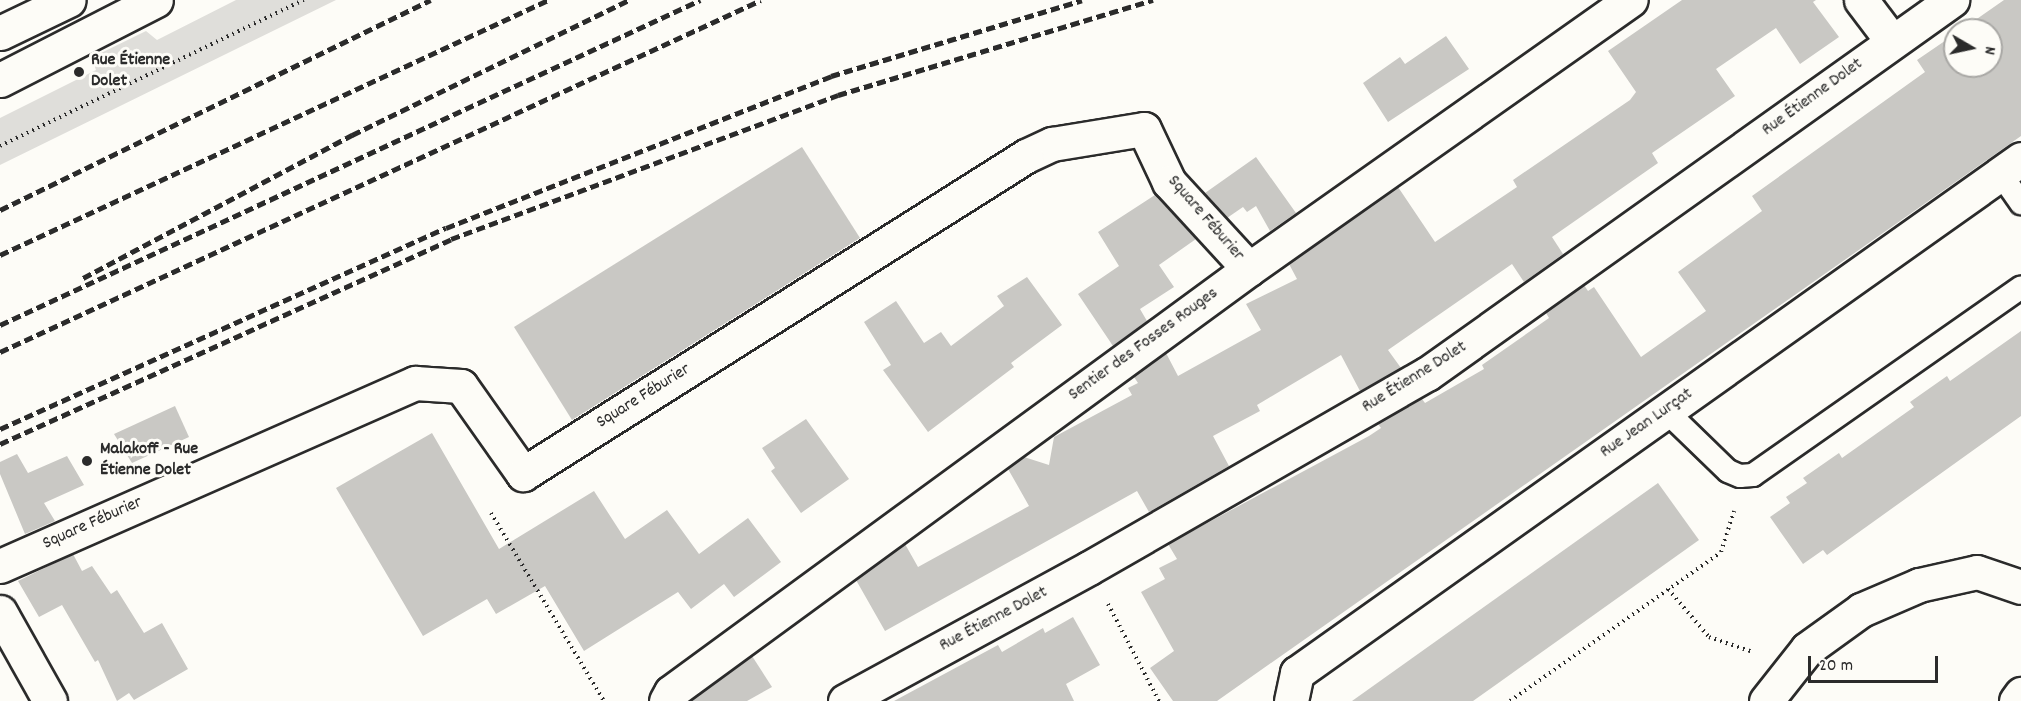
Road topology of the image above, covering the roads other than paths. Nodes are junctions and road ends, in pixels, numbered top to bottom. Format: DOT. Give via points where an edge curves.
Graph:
graph roads {
  1 [pos="69,0"];
  2 [pos="156,0"];
  3 [pos="1631,0"];
  4 [pos="1861,0"];
  5 [pos="1952,0"];
  6 [pos="0,33"];
  7 [pos="1892,41"];
  8 [pos="0,80"];
  9 [pos="2011,166"];
  10 [pos="2021,203"];
  11 [pos="1249,269"];
  12 [pos="2021,286"];
  13 [pos="1666,411"];
  14 [pos="0,566"];
  15 [pos="2021,587"];
  16 [pos="0,612"];
  17 [pos="2021,694"];
  18 [pos="51,701"];
  19 [pos="666,701"];
  20 [pos="845,701"];
  21 [pos="1291,701"];
  22 [pos="1766,701"];
  23 [pos="2016,701"];
  1 -- 6 [label="street"];
  2 -- 8 [label="street"];
  3 -- 11 [label="street, Sentier des Fosses Rouges"];
  4 -- 7 [label="street"];
  5 -- 7 [label="street, Rue Étienne Dolet"];
  7 -- 20 [label="street, Rue Étienne Dolet" via="1427,374 1089,568"];
  9 -- 10 [label="lane"];
  9 -- 13 [label="street, Rue Jean Lurçat"];
  11 -- 14 [label="street, Square Féburier" via="1169,182 1144,129 1052,144 1026,156 523,474 461,386 415,383"];
  11 -- 19 [label="street, Sentier des Fosses Rouges" via="671,692"];
  12 -- 13 [label="lane" via="1753,475 1740,476 1728,471"];
  13 -- 21 [label="street, Rue Jean Lurçat" via="1298,673"];
  15 -- 22 [label="street" via="1977,572 1919,585 1861,610 1807,649"];
  16 -- 18 [label="street"];
  17 -- 23 [label="street"];
}
